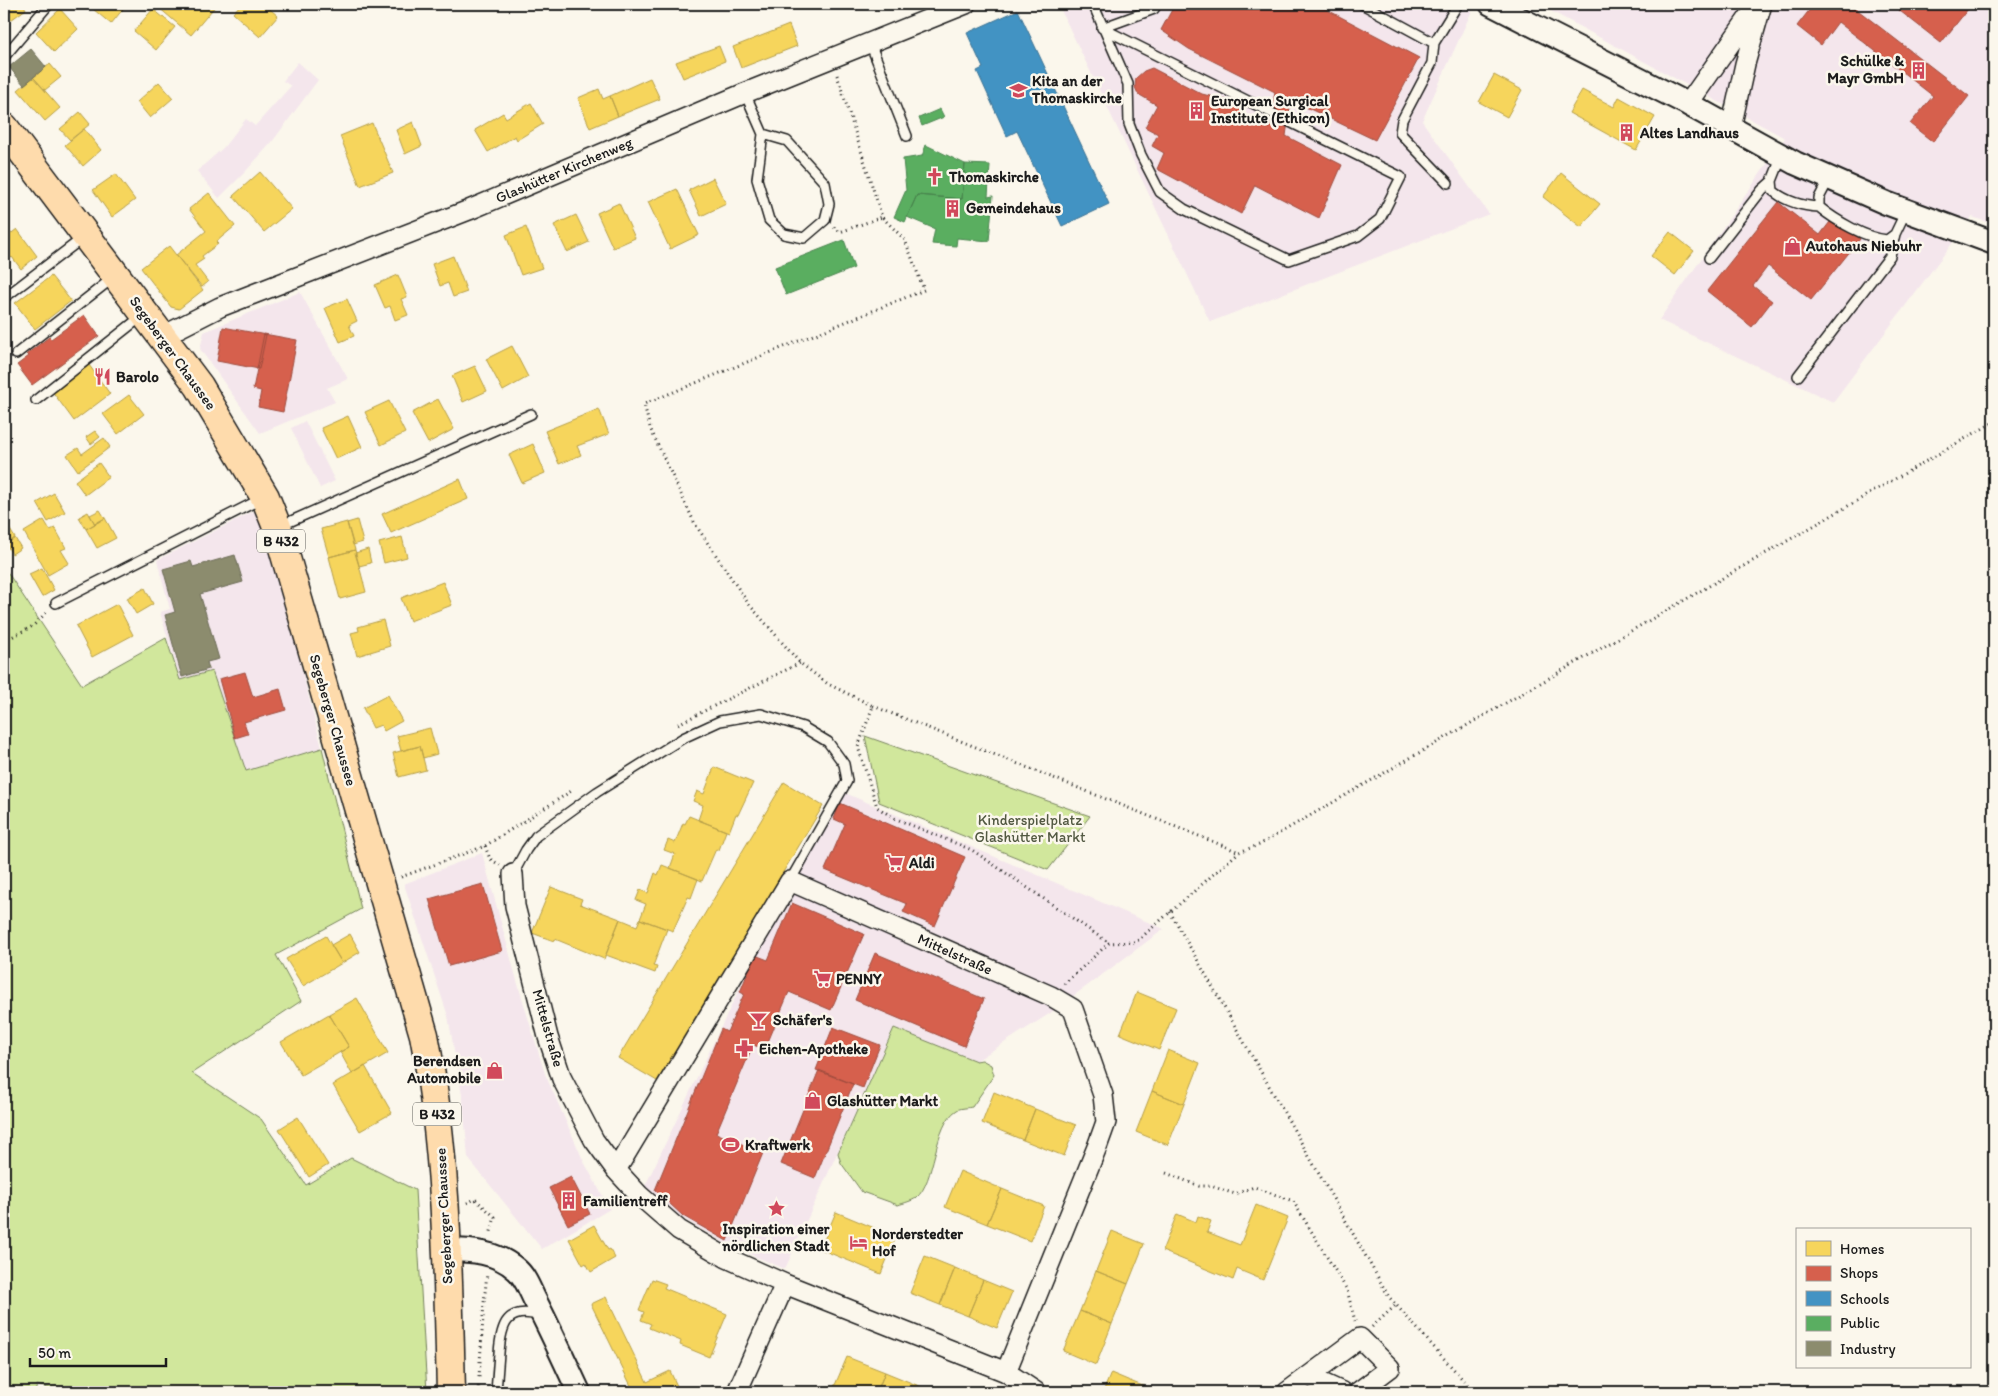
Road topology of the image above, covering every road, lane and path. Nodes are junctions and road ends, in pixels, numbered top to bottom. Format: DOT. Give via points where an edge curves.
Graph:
graph roads {
  1 [pos="49,4"];
  2 [pos="966,4"];
  3 [pos="1093,4"];
  4 [pos="1157,4"];
  5 [pos="1362,4"];
  6 [pos="1458,4"];
  7 [pos="1491,4"];
  8 [pos="1758,4"];
  9 [pos="1762,4"];
  10 [pos="1102,28"];
  11 [pos="870,43"];
  12 [pos="1434,43"];
  13 [pos="4,57"];
  14 [pos="832,58"];
  15 [pos="745,94"];
  16 [pos="1688,104"];
  17 [pos="1272,113"];
  18 [pos="1288,121"];
  19 [pos="4,127"];
  20 [pos="1731,128"];
  21 [pos="763,134"];
  22 [pos="907,136"];
  23 [pos="1782,156"];
  24 [pos="1830,179"];
  25 [pos="1772,181"];
  26 [pos="1448,183"];
  27 [pos="1819,207"];
  28 [pos="1906,211"];
  29 [pos="882,217"];
  30 [pos="825,220"];
  31 [pos="1895,234"];
  32 [pos="86,236"];
  33 [pos="1994,242"];
  34 [pos="1709,258"];
  35 [pos="116,275"];
  36 [pos="4,298"];
  37 [pos="146,313"];
  38 [pos="163,336"];
  39 [pos="16,354"];
  40 [pos="1798,376"];
  41 [pos="36,400"];
  42 [pos="531,414"];
  43 [pos="1994,422"];
  44 [pos="265,497"];
  45 [pos="277,527"];
  46 [pos="56,604"];
  47 [pos="4,641"];
  48 [pos="873,706"];
  49 [pos="1239,852"];
  50 [pos="514,874"];
  51 [pos="790,881"];
  52 [pos="1170,912"];
  53 [pos="1109,943"];
  54 [pos="1051,996"];
  55 [pos="616,1170"];
  56 [pos="1166,1173"];
  57 [pos="464,1204"];
  58 [pos="491,1232"];
  59 [pos="447,1250"];
  60 [pos="487,1275"];
  61 [pos="785,1284"];
  62 [pos="1396,1305"];
  63 [pos="544,1317"];
  64 [pos="1360,1338"];
  65 [pos="1006,1372"];
  66 [pos="1308,1377"];
  67 [pos="451,1392"];
  68 [pos="478,1392"];
  69 [pos="496,1392"];
  70 [pos="579,1392"];
  71 [pos="736,1392"];
  72 [pos="1036,1392"];
  73 [pos="1287,1392"];
  74 [pos="1342,1392"];
  75 [pos="1358,1392"];
  76 [pos="1474,1392"];
  1 -- 13 [label="lane"];
  2 -- 11 [label="street, Glashütter Kirchenweg"];
  3 -- 10 [label="lane"];
  4 -- 10 [label="lane" via="1154,9"];
  5 -- 12 [label="lane"];
  6 -- 12 [label="lane"];
  7 -- 16 [label="street"];
  8 -- 16 [label="street"];
  9 -- 20 [label="street"];
  10 -- 17 [label="lane"];
  10 -- 18 [label="lane" via="1128,84 1129,124 1160,192 1184,209 1289,260 1358,236 1380,219 1401,177"];
  11 -- 14 [label="street, Glashütter Kirchenweg"];
  11 -- 22 [label="lane"];
  12 -- 26 [label="lane" via="1432,63 1402,120 1400,133"];
  14 -- 15 [label="street, Glashütter Kirchenweg"];
  14 -- 29 [label="path"];
  15 -- 21 [label="lane"];
  15 -- 38 [label="street, Glashütter Kirchenweg" via="469,210 220,307"];
  16 -- 20 [label="street"];
  19 -- 32 [label="main road, Segeberger Chaussee / B 432"];
  20 -- 23 [label="street"];
  21 -- 30 [label="lane" via="787,141 825,183 829,204"];
  21 -- 30 [label="lane" via="757,179 769,220 784,234 804,238"];
  23 -- 24 [label="street"];
  23 -- 25 [label="lane"];
  24 -- 27 [label="lane" via="1819,198"];
  24 -- 28 [label="street"];
  25 -- 27 [label="lane" via="1773,191 1782,198 1802,206"];
  25 -- 34 [label="lane"];
  27 -- 31 [label="lane" via="1875,239 1887,240"];
  28 -- 31 [label="lane"];
  28 -- 33 [label="street"];
  29 -- 30 [label="path" via="840,232"];
  29 -- 48 [label="path" via="905,240 924,290 644,404 650,428 695,524 748,603 800,663 828,684"];
  31 -- 40 [label="lane" via="1890,256"];
  32 -- 35 [label="main road, Segeberger Chaussee / B 432"];
  32 -- 36 [label="lane"];
  35 -- 37 [label="main road, Segeberger Chaussee / B 432"];
  35 -- 39 [label="lane"];
  37 -- 38 [label="main road, Segeberger Chaussee / B 432"];
  37 -- 41 [label="lane"];
  38 -- 44 [label="main road, Segeberger Chaussee / B 432" via="199,386"];
  42 -- 45 [label="lane"];
  43 -- 49 [label="path" via="1259,845"];
  44 -- 45 [label="main road, Segeberger Chaussee / B 432"];
  44 -- 46 [label="lane"];
  45 -- 59 [label="main road, Segeberger Chaussee / B 432" via="424,1035 438,1121"];
  46 -- 47 [label="path" via="33,626"];
  48 -- 49 [label="path"];
  48 -- 53 [label="path" via="858,747 877,807 894,818 972,850"];
  49 -- 52 [label="path"];
  50 -- 51 [label="lane" via="536,836 597,792 683,738 720,721 761,714 803,727 828,742 844,764 847,781"];
  50 -- 55 [label="street, Mittelstraße" via="515,906 562,1079 594,1140"];
  51 -- 54 [label="street, Mittelstraße"];
  51 -- 55 [label="street"];
  52 -- 53 [label="path" via="1136,942"];
  52 -- 62 [label="path"];
  53 -- 54 [label="path"];
  54 -- 65 [label="street, Mittelstraße" via="1073,1009 1103,1095 1106,1122"];
  55 -- 61 [label="street, Mittelstraße" via="679,1230 728,1258"];
  56 -- 64 [label="path" via="1199,1186 1211,1186 1235,1194 1254,1188 1293,1201 1347,1290"];
  57 -- 58 [label="path" via="475,1199 495,1217"];
  59 -- 63 [label="street" via="489,1254 517,1269"];
  59 -- 67 [label="main road, Segeberger Chaussee / B 432"];
  60 -- 68 [label="path"];
  61 -- 65 [label="street, Mittelstraße"];
  61 -- 71 [label="street"];
  62 -- 64 [label="path"];
  62 -- 76 [label="path"];
  63 -- 69 [label="lane" via="521,1313 505,1323 500,1334"];
  63 -- 70 [label="street"];
  64 -- 66 [label="street"];
  64 -- 75 [label="street" via="1390,1368"];
  65 -- 72 [label="street, Mittelstraße"];
  66 -- 73 [label="street"];
  66 -- 74 [label="street"];
}
